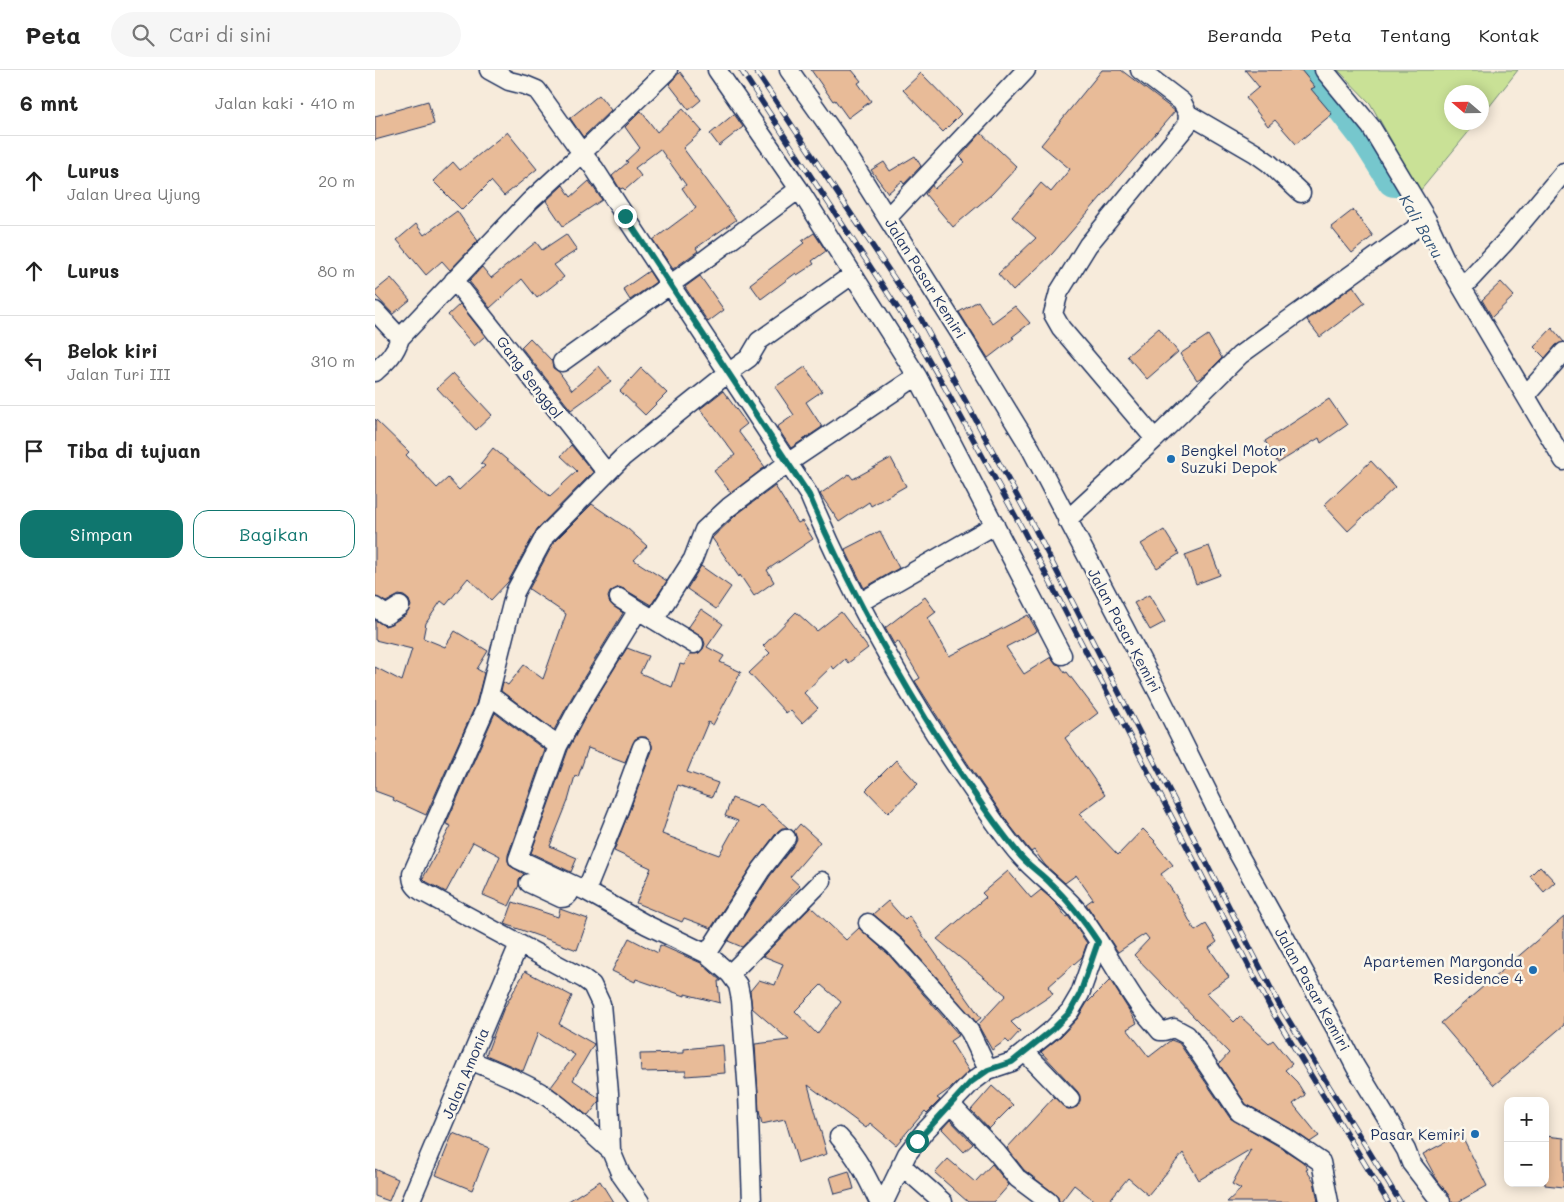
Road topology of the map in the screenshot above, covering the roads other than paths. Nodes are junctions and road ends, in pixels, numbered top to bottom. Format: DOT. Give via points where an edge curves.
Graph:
graph roads {
  1 [pos="489,70"];
  2 [pos="717,70"];
  3 [pos="789,70"];
  4 [pos="1026,70"];
  5 [pos="1140,70"];
  6 [pos="1325,70"];
  7 [pos="663,72"];
  8 [pos="1188,114"];
  9 [pos="582,154"];
  10 [pos="1564,172"];
  11 [pos="799,189"];
  12 [pos="1301,193"];
  13 [pos="888,217"];
  14 [pos="1427,220"];
  15 [pos="852,275"];
  16 [pos="454,280"];
  17 [pos="670,284"];
  18 [pos="1462,288"];
  19 [pos="375,311"];
  20 [pos="400,338"];
  21 [pos="1564,352"];
  22 [pos="562,362"];
  23 [pos="375,372"];
  24 [pos="728,372"];
  25 [pos="917,376"];
  26 [pos="1526,395"];
  27 [pos="1155,440"];
  28 [pos="1564,460"];
  29 [pos="789,462"];
  30 [pos="607,474"];
  31 [pos="1067,520"];
  32 [pos="995,525"];
  33 [pos="619,598"];
  34 [pos="859,602"];
  35 [pos="399,606"];
  36 [pos="375,607"];
  37 [pos="638,610"];
  38 [pos="654,620"];
  39 [pos="694,644"];
  40 [pos="1062,655"];
  41 [pos="489,695"];
  42 [pos="558,746"];
  43 [pos="642,747"];
  44 [pos="786,838"];
  45 [pos="822,881"];
  46 [pos="529,883"];
  47 [pos="579,888"];
  48 [pos="868,923"];
  49 [pos="1098,942"];
  50 [pos="519,944"];
  51 [pos="707,954"];
  52 [pos="730,974"];
  53 [pos="1025,1052"];
  54 [pos="470,1060"];
  55 [pos="988,1070"];
  56 [pos="1070,1099"];
  57 [pos="951,1105"];
  58 [pos="839,1136"];
  59 [pos="611,1151"];
  60 [pos="901,1165"];
  61 [pos="410,1202"];
  62 [pos="640,1202"];
  63 [pos="752,1202"];
  64 [pos="879,1202"];
  65 [pos="884,1202"];
  66 [pos="943,1202"];
  67 [pos="1049,1202"];
  68 [pos="1329,1202"];
  69 [pos="1441,1202"];
  1 -- 9 [label="street" via="537,90"];
  2 -- 11 [label="street"];
  3 -- 13 [label="street, Jalan Pasar Kemiri"];
  4 -- 13 [label="street"];
  5 -- 8 [label="street" via="1182,102"];
  6 -- 14 [label="street" via="1371,127"];
  7 -- 9 [label="street"];
  8 -- 12 [label="street" via="1255,153"];
  8 -- 27 [label="street" via="1187,125 1088,245 1059,292 1053,314 1061,328"];
  9 -- 16 [label="street" via="530,201"];
  9 -- 17 [label="street"];
  10 -- 18 [label="street"];
  11 -- 15 [label="street"];
  11 -- 17 [label="street"];
  13 -- 31 [label="street, Jalan Pasar Kemiri" via="1031,449"];
  14 -- 18 [label="street"];
  14 -- 27 [label="street" via="1240,355"];
  15 -- 24 [label="street" via="759,340 749,358"];
  15 -- 25 [label="street"];
  16 -- 20 [label="street"];
  16 -- 30 [label="street, Gang Senggol"];
  17 -- 22 [label="street"];
  17 -- 24 [label="street"];
  18 -- 26 [label="street"];
  19 -- 20 [label="street"];
  20 -- 23 [label="street" via="391,358"];
  21 -- 26 [label="street"];
  24 -- 29 [label="street"];
  24 -- 30 [label="street" via="623,457"];
  25 -- 29 [label="street"];
  25 -- 32 [label="street"];
  26 -- 28 [label="street"];
  27 -- 31 [label="street"];
  29 -- 34 [label="street" via="809,495"];
  29 -- 38 [label="street" via="704,530 693,559"];
  30 -- 41 [label="street" via="545,536 515,592"];
  31 -- 69 [label="street, Jalan Pasar Kemiri" via="1239,855 1411,1163"];
  32 -- 34 [label="street"];
  32 -- 40 [label="street"];
  33 -- 37 [label="street"];
  34 -- 49 [label="street" via="951,758 1019,855 1077,910"];
  35 -- 36 [label="street" via="386,615"];
  37 -- 38 [label="street"];
  37 -- 42 [label="street"];
  38 -- 39 [label="street"];
  41 -- 42 [label="street"];
  41 -- 50 [label="street" via="412,874 412,881 421,891"];
  42 -- 47 [label="street" via="518,859"];
  43 -- 47 [label="street" via="619,812"];
  44 -- 51 [label="street" via="761,870"];
  45 -- 52 [label="street"];
  46 -- 47 [label="street" via="561,898"];
  47 -- 51 [label="street"];
  48 -- 55 [label="street" via="903,954 963,1022"];
  49 -- 53 [label="street" via="1080,994 1070,1012"];
  49 -- 68 [label="street" via="1160,1031 1174,1028 1187,1035 1239,1112 1321,1162"];
  50 -- 54 [label="street, Jalan Amonia"];
  50 -- 59 [label="street" via="584,979 597,993 603,1020"];
  51 -- 52 [label="street"];
  52 -- 63 [label="street" via="741,1000"];
  53 -- 55 [label="street" via="1012,1062"];
  53 -- 56 [label="street"];
  54 -- 59 [label="street" via="545,1095"];
  54 -- 61 [label="street, Jalan Amonia"];
  55 -- 57 [label="street" via="971,1082"];
  57 -- 60 [label="street" via="924,1132"];
  57 -- 67 [label="street" via="1017,1178"];
  58 -- 64 [label="street" via="854,1154"];
  59 -- 62 [label="street" via="621,1176"];
  60 -- 65 [label="street"];
  60 -- 66 [label="street"];
}
